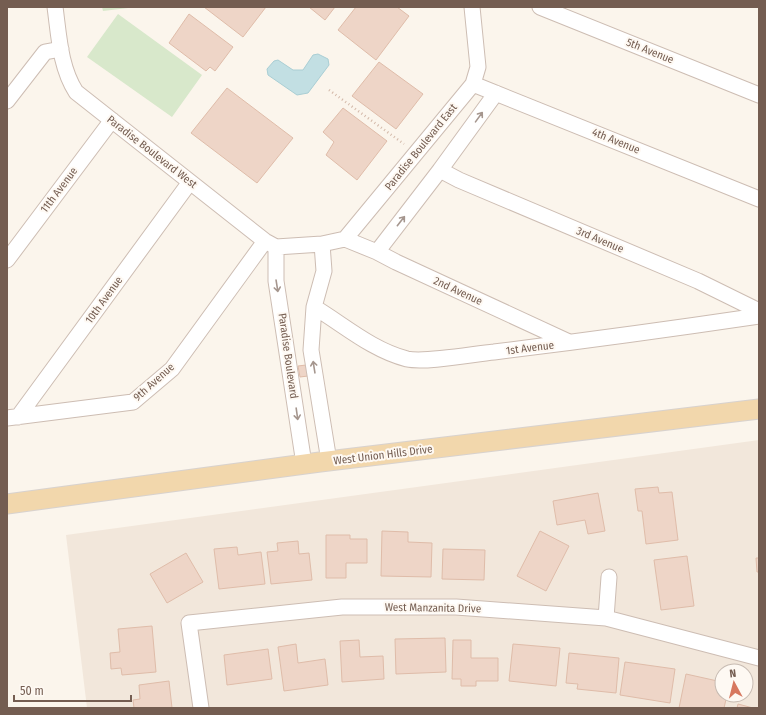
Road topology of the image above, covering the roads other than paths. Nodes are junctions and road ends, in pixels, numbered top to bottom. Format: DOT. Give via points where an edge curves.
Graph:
graph roads {
  1 [pos="55,7"];
  2 [pos="472,7"];
  3 [pos="540,7"];
  4 [pos="61,49"];
  5 [pos="473,84"];
  6 [pos="496,93"];
  7 [pos="759,95"];
  8 [pos="7,101"];
  9 [pos="112,120"];
  10 [pos="440,170"];
  11 [pos="190,182"];
  12 [pos="759,199"];
  13 [pos="345,239"];
  14 [pos="270,244"];
  15 [pos="322,244"];
  16 [pos="378,252"];
  17 [pos="7,260"];
  18 [pos="314,307"];
  19 [pos="759,312"];
  20 [pos="759,316"];
  21 [pos="570,343"];
  22 [pos="759,409"];
  23 [pos="12,418"];
  24 [pos="329,461"];
  25 [pos="304,464"];
  26 [pos="7,504"];
  27 [pos="609,578"];
  28 [pos="606,618"];
  29 [pos="759,658"];
  30 [pos="201,708"];
  1 -- 4 [label="street, Paradise Boulevard West"];
  2 -- 5 [label="street, Paradise Boulevard East" via="478,67"];
  3 -- 7 [label="street, 5th Avenue"];
  4 -- 8 [label="street" via="45,52"];
  4 -- 9 [label="street, Paradise Boulevard West" via="68,81 76,92"];
  5 -- 6 [label="street, 4th Avenue"];
  5 -- 13 [label="street, Paradise Boulevard East"];
  10 -- 6 [label="street, one-way"];
  6 -- 12 [label="street, 4th Avenue"];
  9 -- 11 [label="street, Paradise Boulevard West"];
  9 -- 17 [label="street, 11th Avenue"];
  16 -- 10 [label="street, one-way"];
  10 -- 19 [label="street, 3rd Avenue" via="698,281"];
  11 -- 14 [label="street, Paradise Boulevard West"];
  11 -- 23 [label="street, 10th Avenue"];
  13 -- 15 [label="street"];
  13 -- 16 [label="street, 2nd Avenue"];
  14 -- 15 [label="street"];
  14 -- 23 [label="street, 9th Avenue" via="172,369 133,402"];
  14 -- 25 [label="street, Paradise Boulevard, one-way"];
  15 -- 18 [label="street" via="324,271"];
  16 -- 21 [label="street, 2nd Avenue"];
  18 -- 21 [label="street, 1st Avenue" via="384,351 408,359 436,359"];
  24 -- 18 [label="street, one-way" via="311,350"];
  20 -- 21 [label="street, 1st Avenue"];
  22 -- 24 [label="main road, West Union Hills Drive"];
  24 -- 25 [label="main road, West Union Hills Drive"];
  25 -- 26 [label="main road, West Union Hills Drive"];
  27 -- 28 [label="street"];
  28 -- 29 [label="street, West Manzanita Drive"];
  28 -- 30 [label="street, West Manzanita Drive" via="456,607 342,607 189,623"];
}
